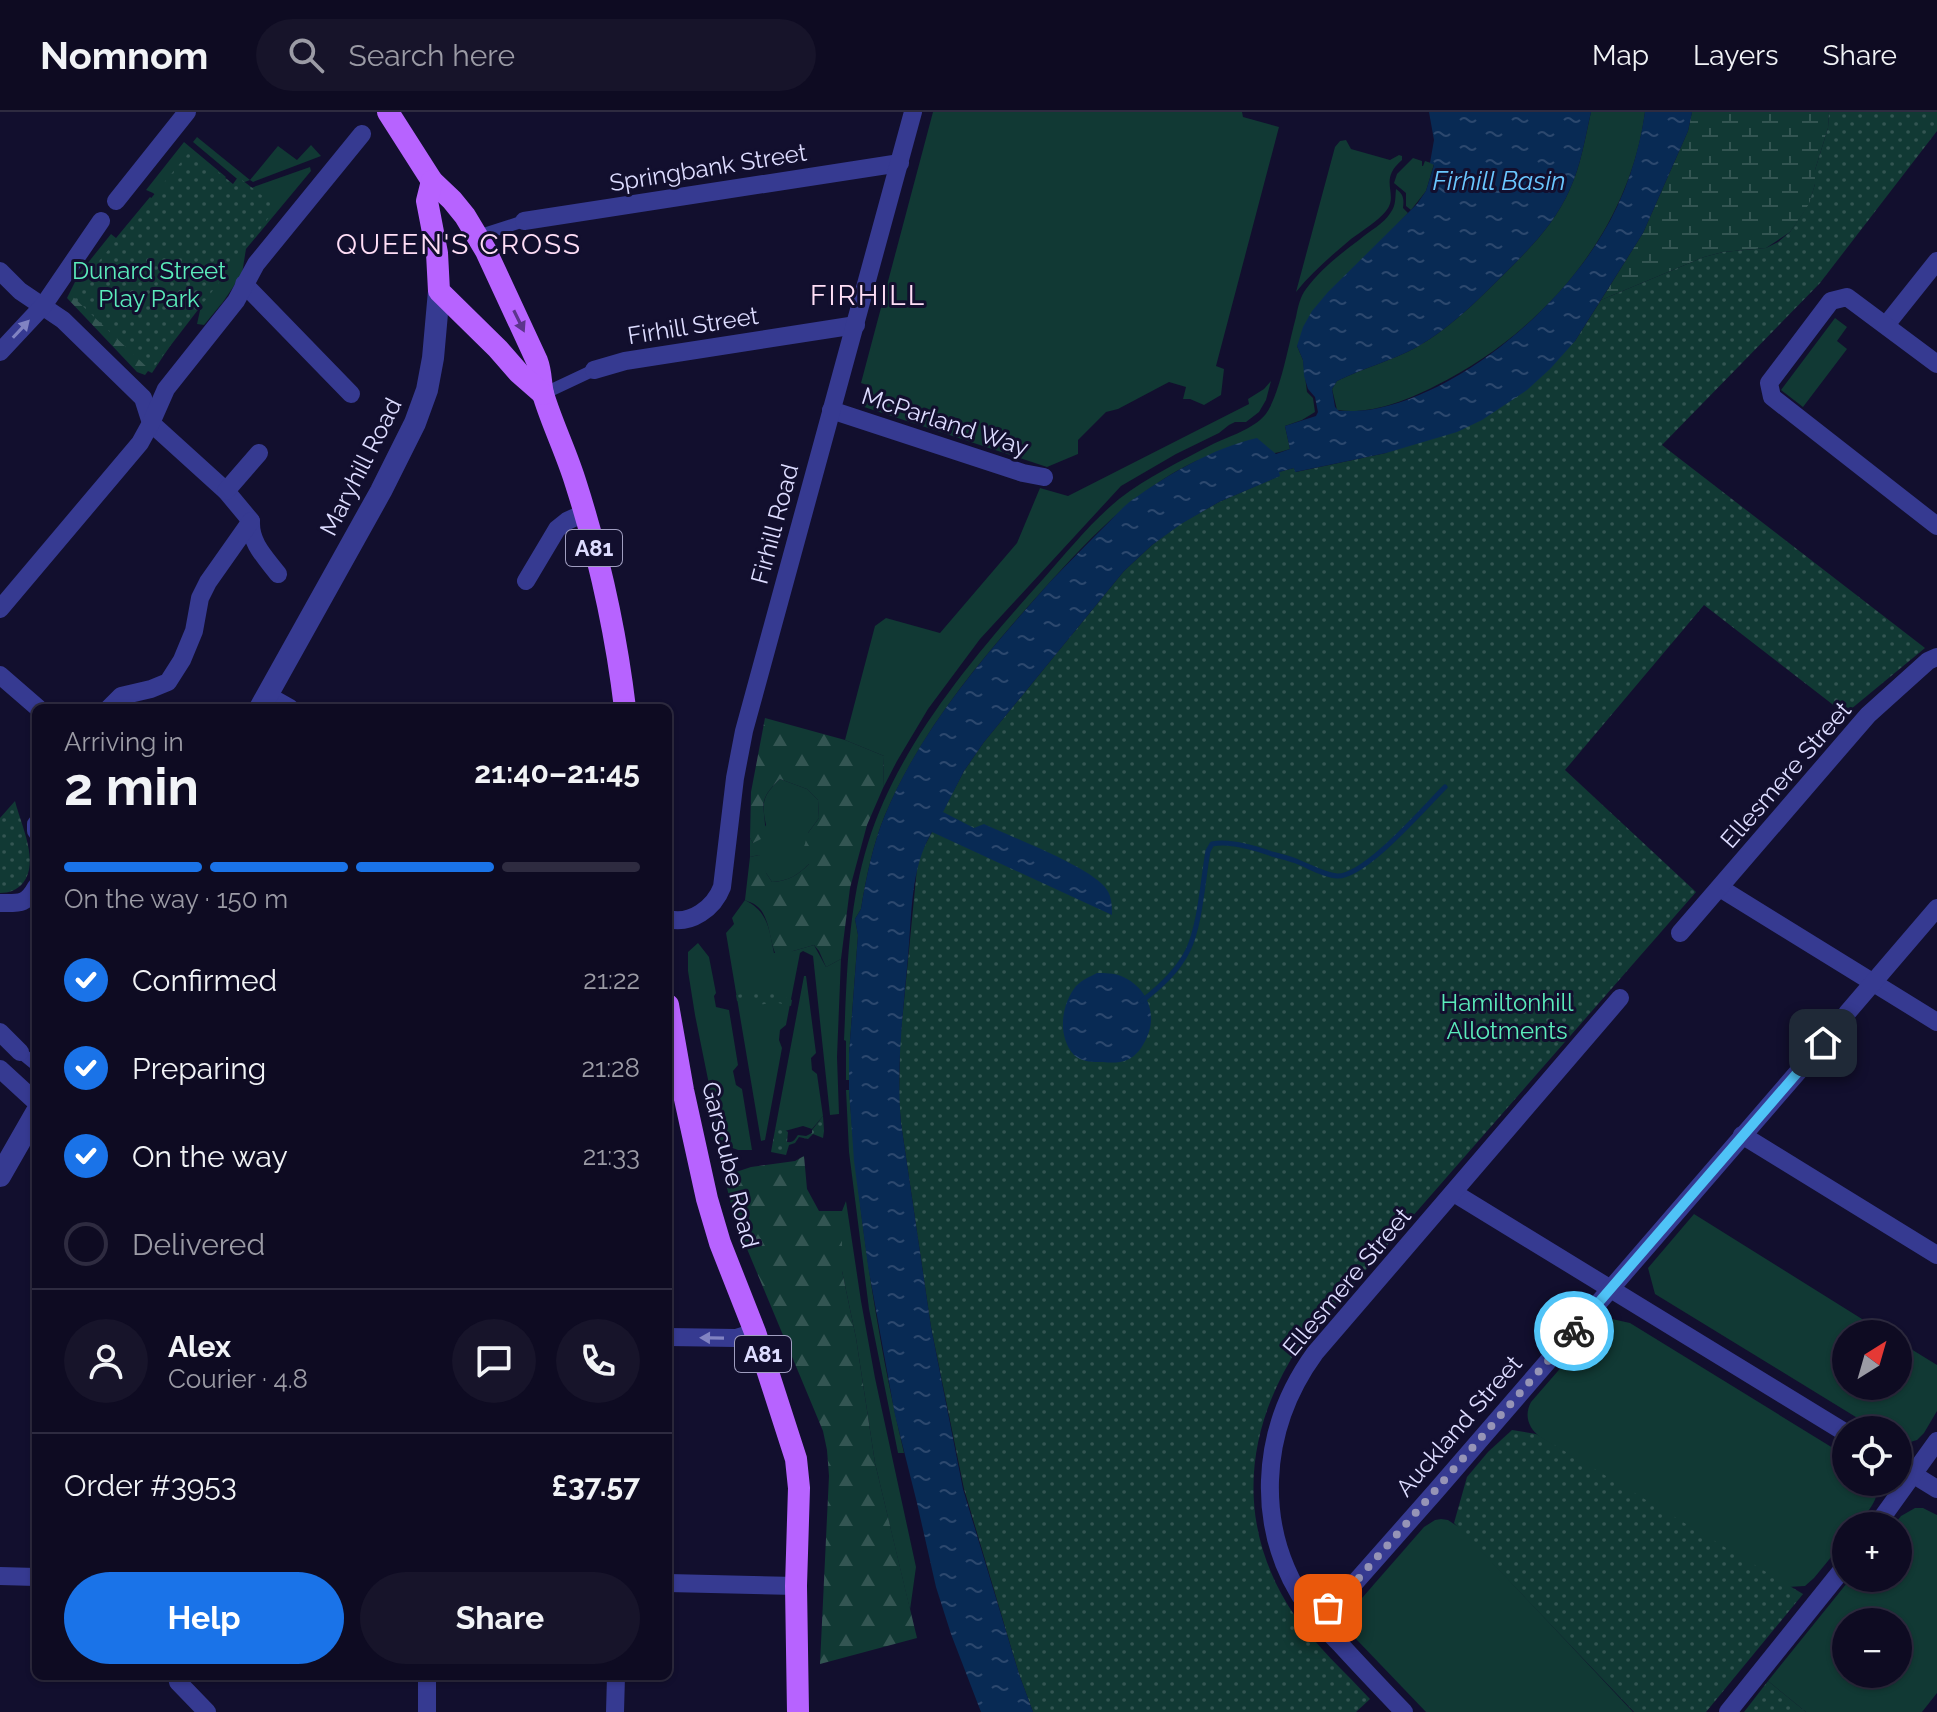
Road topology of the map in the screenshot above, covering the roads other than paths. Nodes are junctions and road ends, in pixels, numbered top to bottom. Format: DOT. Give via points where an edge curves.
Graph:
graph roads {
  1 [pos="187,112"];
  2 [pos="388,112"];
  3 [pos="913,112"];
  4 [pos="362,134"];
  5 [pos="900,163"];
  6 [pos="432,181"];
  7 [pos="116,201"];
  8 [pos="101,221"];
  9 [pos="524,221"];
  10 [pos="486,242"];
  11 [pos="1937,261"];
  12 [pos="0,271"];
  13 [pos="244,284"];
  14 [pos="439,291"];
  15 [pos="43,306"];
  16 [pos="856,325"];
  17 [pos="1886,325"];
  18 [pos="0,352"];
  19 [pos="1937,364"];
  20 [pos="594,370"];
  21 [pos="351,394"];
  22 [pos="543,394"];
  23 [pos="831,410"];
  24 [pos="151,423"];
  25 [pos="259,453"];
  26 [pos="1044,477"];
  27 [pos="226,491"];
  28 [pos="584,513"];
  29 [pos="251,521"];
  30 [pos="1937,526"];
  31 [pos="278,574"];
  32 [pos="526,581"];
  33 [pos="0,609"];
  34 [pos="1937,657"];
  35 [pos="0,675"];
  36 [pos="264,702"];
  37 [pos="33,704"];
  38 [pos="113,704"];
  39 [pos="624,704"];
  40 [pos="1720,888"];
  41 [pos="32,894"];
  42 [pos="0,903"];
  43 [pos="1937,908"];
  44 [pos="672,920"];
  45 [pos="1680,933"];
  46 [pos="1874,983"];
  47 [pos="1620,998"];
  48 [pos="1847,1013"];
  49 [pos="1937,1022"];
  50 [pos="672,1028"];
  51 [pos="0,1032"];
  52 [pos="1823,1043"];
  53 [pos="20,1052"];
  54 [pos="32,1062"];
  55 [pos="0,1069"];
  56 [pos="32,1098"];
  57 [pos="32,1120"];
  58 [pos="1742,1135"];
  59 [pos="0,1176"];
  60 [pos="1454,1193"];
  61 [pos="1937,1255"];
  62 [pos="1610,1289"];
  63 [pos="755,1332"];
  64 [pos="672,1337"];
  65 [pos="1832,1424"];
  66 [pos="1937,1441"];
  67 [pos="1912,1464"];
  68 [pos="1912,1474"];
  69 [pos="1937,1489"];
  70 [pos="0,1576"];
  71 [pos="32,1577"];
  72 [pos="1832,1582"];
  73 [pos="672,1583"];
  74 [pos="796,1586"];
  75 [pos="1316,1618"];
  76 [pos="178,1680"];
  77 [pos="427,1680"];
  78 [pos="616,1680"];
  79 [pos="207,1712"];
  80 [pos="427,1712"];
  81 [pos="615,1712"];
  82 [pos="798,1712"];
  83 [pos="1404,1712"];
  84 [pos="1728,1712"];
  1 -- 7 [label="street"];
  2 -- 6 [label="main road, A81"];
  3 -- 5 [label="street, Firhill Road"];
  4 -- 13 [label="street"];
  5 -- 9 [label="street, Springbank Street"];
  5 -- 16 [label="street, Firhill Road"];
  6 -- 10 [label="main road, A81"];
  6 -- 14 [label="main road, Maryhill Road" via="427,201"];
  8 -- 15 [label="street"];
  9 -- 10 [label="street" via="503,226"];
  10 -- 22 [label="main road, A81, one-way" via="542,373"];
  11 -- 17 [label="street"];
  12 -- 15 [label="street"];
  13 -- 21 [label="street"];
  13 -- 24 [label="street" via="166,389"];
  14 -- 22 [label="main road, A81"];
  14 -- 36 [label="street, Maryhill Road" via="433,358 415,423"];
  18 -- 15 [label="street, one-way"];
  15 -- 24 [label="street" via="143,398"];
  16 -- 20 [label="street, Firhill Street"];
  16 -- 23 [label="street, Firhill Road"];
  17 -- 19 [label="street"];
  17 -- 30 [label="street" via="1847,297 1831,301 1769,383 1772,397"];
  20 -- 22 [label="street, Firhill Street"];
  22 -- 28 [label="main road, A81"];
  23 -- 26 [label="street, McParland Way"];
  23 -- 44 [label="street, Firhill Road" via="742,739 722,887 702,912"];
  24 -- 27 [label="street"];
  24 -- 33 [label="street" via="140,443"];
  25 -- 27 [label="street"];
  27 -- 29 [label="street"];
  28 -- 32 [label="street" via="557,529"];
  28 -- 39 [label="main road, A81"];
  29 -- 31 [label="street" via="254,543"];
  29 -- 38 [label="street" via="208,582 194,631 168,682 121,696"];
  34 -- 40 [label="street, Ellesmere Street" via="1868,715"];
  35 -- 37 [label="street"];
  40 -- 45 [label="street, Ellesmere Street"];
  40 -- 46 [label="street"];
  41 -- 42 [label="street" via="19,903"];
  43 -- 46 [label="street"];
  46 -- 48 [label="street"];
  46 -- 49 [label="street"];
  47 -- 60 [label="street, Ellesmere Street"];
  50 -- 63 [label="main road, Garscube Road / A81" via="707,1199"];
  51 -- 53 [label="street"];
  52 -- 58 [label="street, Auckland Street"];
  53 -- 54 [label="street"];
  55 -- 56 [label="street"];
  57 -- 59 [label="street"];
  58 -- 61 [label="street"];
  58 -- 62 [label="street, Auckland Street"];
  60 -- 62 [label="street"];
  60 -- 75 [label="street, Ellesmere Street" via="1315,1353 1281,1417 1269,1476 1272,1517 1291,1580"];
  62 -- 65 [label="street"];
  62 -- 75 [label="street, Auckland Street" via="1352,1586"];
  63 -- 64 [label="street, one-way" via="736,1338"];
  63 -- 74 [label="main road, Garscube Road / A81" via="796,1459"];
  66 -- 67 [label="street"];
  68 -- 69 [label="street"];
  70 -- 71 [label="street"];
  72 -- 84 [label="street"];
  73 -- 74 [label="street"];
  74 -- 82 [label="main road, Garscube Road / A81"];
  75 -- 83 [label="street, Ellesmere Street"];
  76 -- 79 [label="street"];
  77 -- 80 [label="street"];
  78 -- 81 [label="street"];
}
